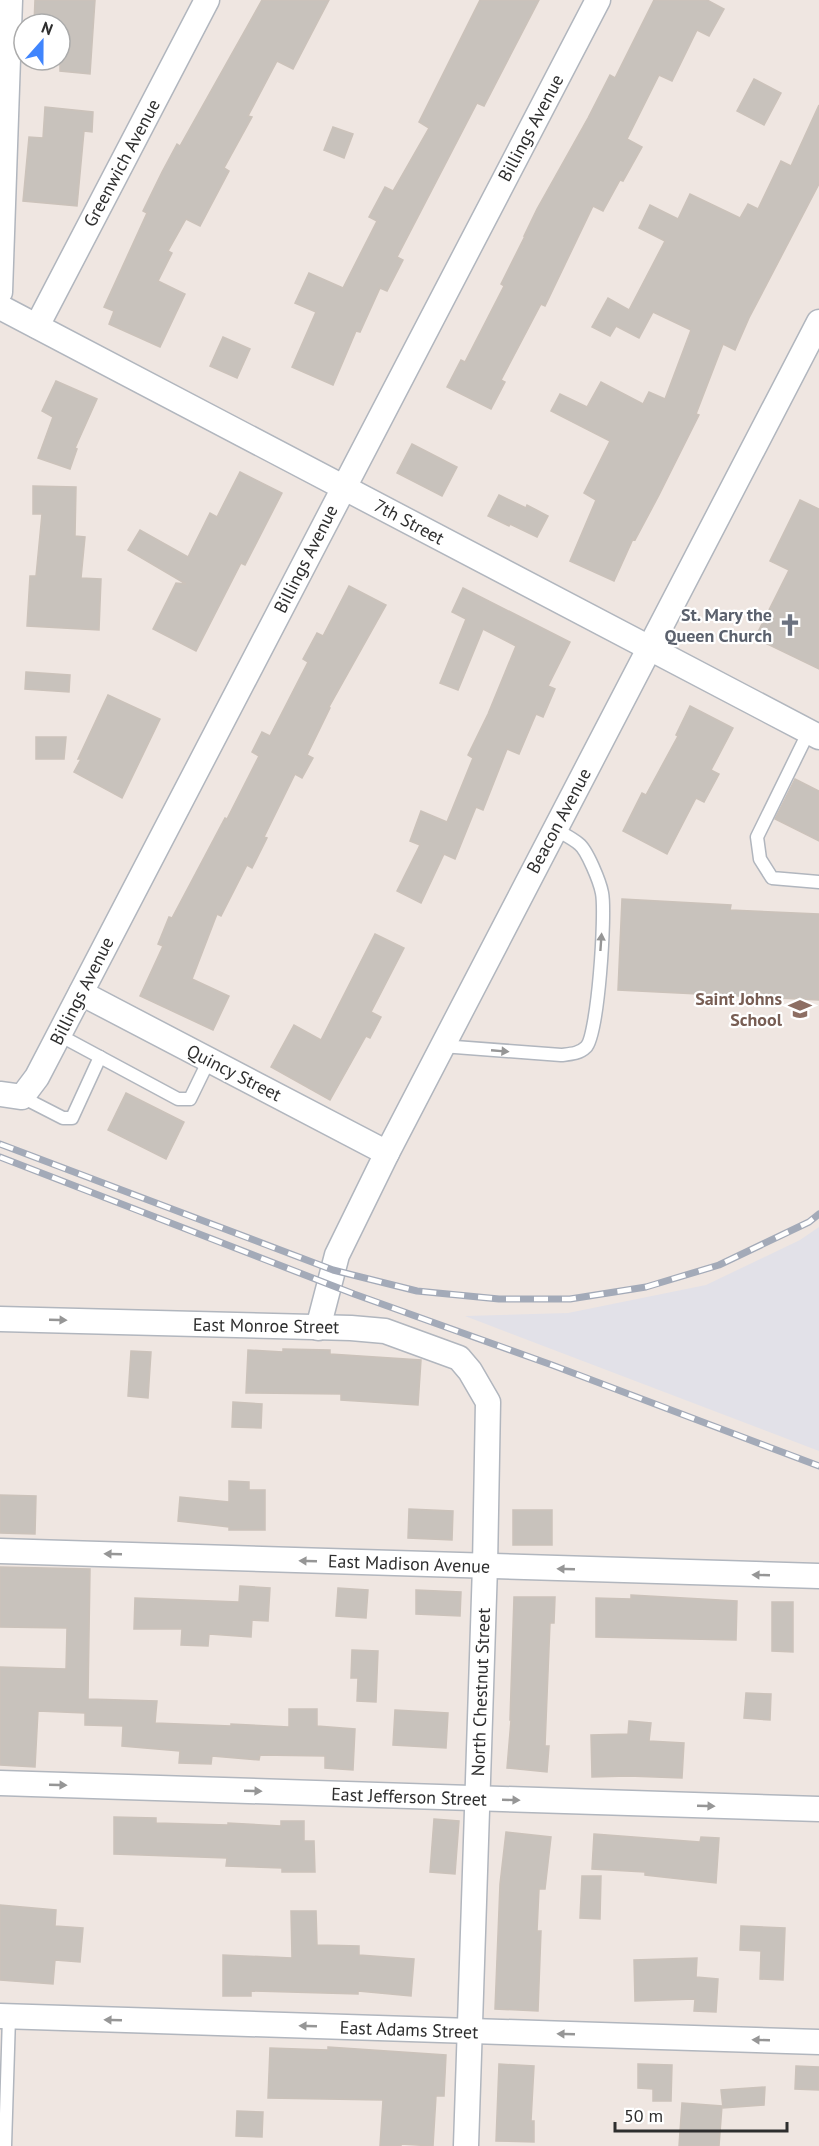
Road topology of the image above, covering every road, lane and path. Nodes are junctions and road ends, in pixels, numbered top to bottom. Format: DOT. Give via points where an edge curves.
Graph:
graph roads {
  1 [pos="10,0"];
  2 [pos="207,0"];
  3 [pos="598,0"];
  4 [pos="0,292"];
  5 [pos="0,307"];
  6 [pos="819,322"];
  7 [pos="37,326"];
  8 [pos="343,487"];
  9 [pos="650,648"];
  10 [pos="814,734"];
  11 [pos="555,830"];
  12 [pos="819,882"];
  13 [pos="81,993"];
  14 [pos="59,1035"];
  15 [pos="442,1046"];
  16 [pos="100,1057"];
  17 [pos="209,1060"];
  18 [pos="11,1096"];
  19 [pos="387,1153"];
  20 [pos="0,1319"];
  21 [pos="318,1328"];
  22 [pos="488,1418"];
  23 [pos="0,1551"];
  24 [pos="485,1566"];
  25 [pos="819,1576"];
  26 [pos="0,1783"];
  27 [pos="478,1799"];
  28 [pos="819,1809"];
  29 [pos="5,2016"];
  30 [pos="470,2032"];
  31 [pos="819,2042"];
  32 [pos="5,2146"];
  33 [pos="466,2146"];
  1 -- 4 [label="street"];
  2 -- 7 [label="street, Greenwich Avenue"];
  3 -- 8 [label="street, Billings Avenue"];
  5 -- 7 [label="street, 7th Street"];
  6 -- 9 [label="street, Beacon Avenue"];
  7 -- 8 [label="street, 7th Street"];
  8 -- 9 [label="street, 7th Street"];
  8 -- 13 [label="street, Billings Avenue"];
  9 -- 10 [label="street, 7th Street"];
  9 -- 11 [label="street, Beacon Avenue"];
  10 -- 12 [label="lane" via="757,837 760,859 772,878"];
  11 -- 15 [label="street, Beacon Avenue"];
  15 -- 11 [label="lane, one-way" via="561,1055 575,1054 588,1046 598,990 602,893 580,844"];
  13 -- 14 [label="street, Billings Avenue"];
  13 -- 17 [label="street, Quincy Street"];
  14 -- 16 [label="lane"];
  14 -- 18 [label="street, Billings Avenue" via="37,1077"];
  15 -- 19 [label="street, Beacon Avenue"];
  16 -- 17 [label="lane" via="178,1099 190,1099"];
  16 -- 18 [label="lane" via="72,1118 63,1118"];
  17 -- 19 [label="street, Quincy Street"];
  19 -- 21 [label="street, Beacon Avenue" via="337,1255"];
  20 -- 21 [label="street, East Monroe Street, one-way"];
  21 -- 22 [label="street, East Monroe Street" via="385,1331 459,1358 488,1402"];
  22 -- 24 [label="street, North Chestnut Street"];
  24 -- 23 [label="street, East Madison Avenue, one-way"];
  25 -- 24 [label="street, East Madison Avenue, one-way"];
  24 -- 27 [label="street, North Chestnut Street"];
  26 -- 27 [label="street, East Jefferson Street, one-way"];
  27 -- 28 [label="street, East Jefferson Street, one-way"];
  27 -- 30 [label="street, North Chestnut Street"];
  30 -- 29 [label="street, East Adams Street, one-way"];
  29 -- 32 [label="lane"];
  31 -- 30 [label="street, East Adams Street, one-way"];
  30 -- 33 [label="street, North Chestnut Street"];
}
